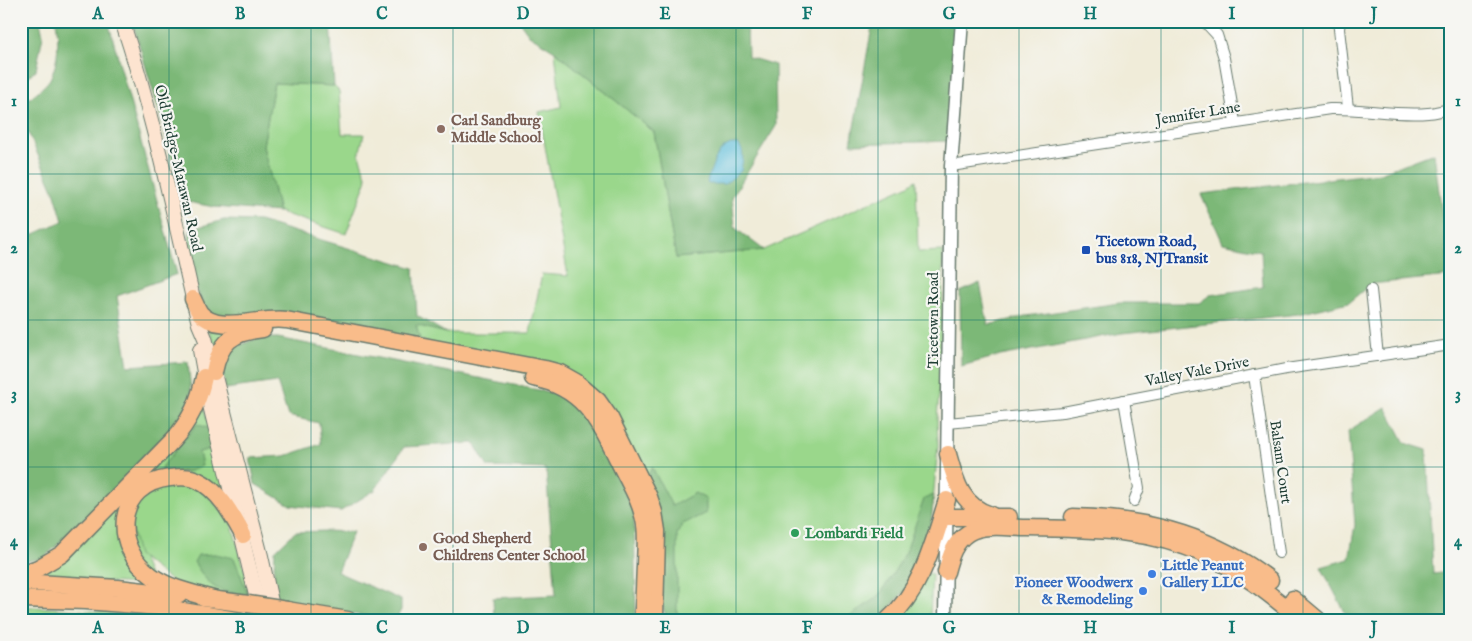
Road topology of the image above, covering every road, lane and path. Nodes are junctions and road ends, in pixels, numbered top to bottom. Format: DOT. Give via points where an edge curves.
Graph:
graph roads {
  1 [pos="122,21"];
  2 [pos="962,21"];
  3 [pos="1204,21"];
  4 [pos="1340,21"];
  5 [pos="1348,108"];
  6 [pos="1451,109"];
  7 [pos="1234,122"];
  8 [pos="951,166"];
  9 [pos="1371,290"];
  10 [pos="193,299"];
  11 [pos="1451,345"];
  12 [pos="1378,356"];
  13 [pos="209,374"];
  14 [pos="1254,375"];
  15 [pos="1124,400"];
  16 [pos="948,423"];
  17 [pos="948,454"];
  18 [pos="947,500"];
  19 [pos="1134,501"];
  20 [pos="947,517"];
  21 [pos="998,517"];
  22 [pos="242,535"];
  23 [pos="1279,553"];
  24 [pos="946,572"];
  25 [pos="21,574"];
  26 [pos="21,582"];
  27 [pos="21,599"];
  28 [pos="213,599"];
  29 [pos="281,615"];
  30 [pos="236,620"];
  31 [pos="262,620"];
  32 [pos="348,620"];
  33 [pos="642,620"];
  34 [pos="655,620"];
  35 [pos="888,620"];
  36 [pos="945,620"];
  37 [pos="1301,620"];
  38 [pos="1318,620"];
  1 -- 10 [label="main road, Old Bridge-Matawan Road" via="150,112"];
  2 -- 8 [label="street, Ticetown Road"];
  3 -- 7 [label="street" via="1217,35 1224,58"];
  4 -- 5 [label="street"];
  5 -- 6 [label="street, Jennifer Lane" via="1405,114"];
  5 -- 7 [label="street, Jennifer Lane"];
  7 -- 8 [label="street, Jennifer Lane"];
  8 -- 16 [label="street, Ticetown Road"];
  9 -- 12 [label="street"];
  10 -- 13 [label="main road, Old Bridge-Matawan Road" via="199,324 198,340"];
  10 -- 34 [label="highway" via="200,313 217,323 286,320 544,369 560,373 583,387 610,418 652,506 657,531"];
  11 -- 12 [label="street, Valley Vale Drive"];
  12 -- 14 [label="street, Valley Vale Drive"];
  13 -- 22 [label="main road, Old Bridge-Matawan Road"];
  13 -- 25 [label="highway" via="185,428 62,554"];
  13 -- 29 [label="main road, Old Bridge-Matawan Road" via="260,556"];
  13 -- 33 [label="highway" via="227,342 252,331 274,329 563,387 581,400 597,419 640,505 646,531"];
  14 -- 15 [label="street, Valley Vale Drive"];
  14 -- 23 [label="street, Balsam Court"];
  15 -- 16 [label="street, Valley Vale Drive" via="1063,412"];
  15 -- 19 [label="street" via="1139,488"];
  16 -- 17 [label="street, Ticetown Road"];
  17 -- 18 [label="street, Ticetown Road"];
  17 -- 21 [label="highway" via="964,498 980,511"];
  18 -- 20 [label="street, Ticetown Road"];
  18 -- 35 [label="highway" via="919,581 900,609"];
  20 -- 21 [label="highway"];
  20 -- 24 [label="street, Ticetown Road"];
  21 -- 38 [label="highway" via="1099,518 1139,522 1172,530 1216,547 1252,567"];
  22 -- 28 [label="highway" via="227,508 211,490 196,480 180,476 146,485 135,495 127,510 124,534 132,556 142,567 172,588"];
  22 -- 31 [label="main road, Old Bridge-Matawan Road"];
  24 -- 36 [label="street, Ticetown Road"];
  24 -- 37 [label="highway" via="955,546 966,534 976,530 1118,530 1167,540 1212,558 1249,578"];
  26 -- 28 [label="highway" via="118,588"];
  27 -- 30 [label="highway" via="159,607"];
  28 -- 29 [label="highway, bridge" via="248,604"];
  29 -- 32 [label="highway"];
}
